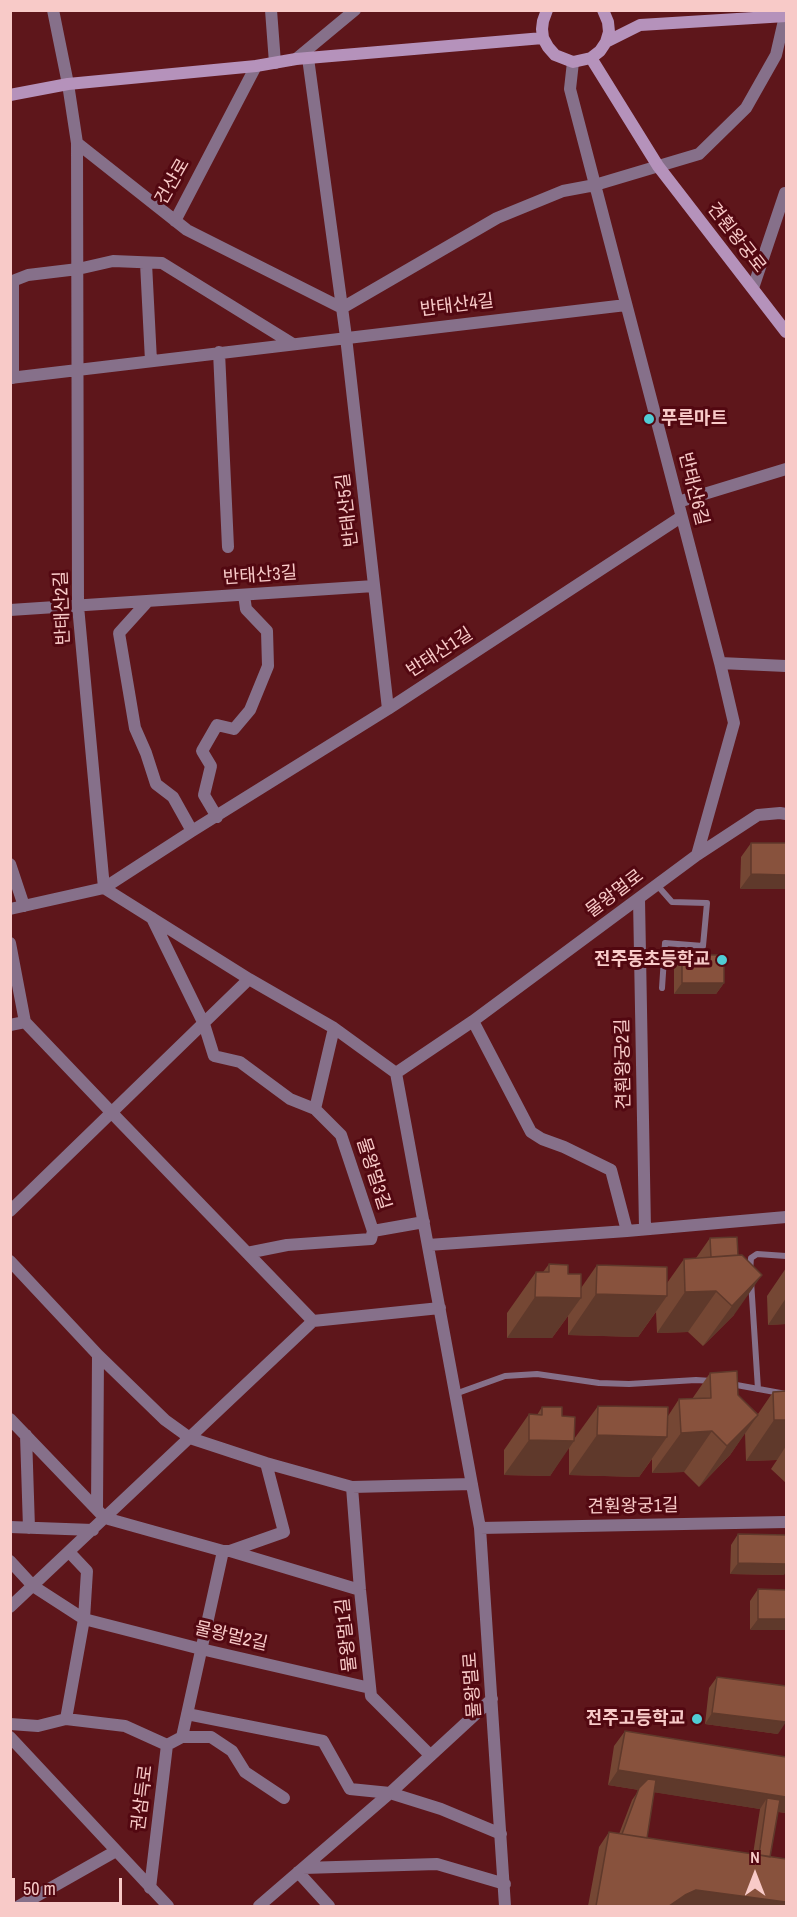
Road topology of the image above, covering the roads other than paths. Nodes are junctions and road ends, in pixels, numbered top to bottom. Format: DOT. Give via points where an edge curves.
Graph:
graph roads {
  1 [pos="53,10"];
  2 [pos="271,10"];
  3 [pos="355,10"];
  4 [pos="547,10"];
  5 [pos="603,10"];
  6 [pos="786,15"];
  7 [pos="543,38"];
  8 [pos="606,42"];
  9 [pos="591,58"];
  10 [pos="302,59"];
  11 [pos="573,62"];
  12 [pos="275,63"];
  13 [pos="256,66"];
  14 [pos="68,84"];
  15 [pos="10,95"];
  16 [pos="77,143"];
  17 [pos="657,166"];
  18 [pos="595,185"];
  19 [pos="786,193"];
  20 [pos="175,220"];
  21 [pos="146,263"];
  22 [pos="78,269"];
  23 [pos="12,282"];
  24 [pos="753,288"];
  25 [pos="626,304"];
  26 [pos="342,308"];
  27 [pos="786,332"];
  28 [pos="346,337"];
  29 [pos="292,344"];
  30 [pos="219,352"];
  31 [pos="151,361"];
  32 [pos="78,370"];
  33 [pos="12,378"];
  34 [pos="786,469"];
  35 [pos="678,502"];
  36 [pos="681,517"];
  37 [pos="228,547"];
  38 [pos="375,586"];
  39 [pos="244,595"];
  40 [pos="148,601"];
  41 [pos="78,606"];
  42 [pos="10,610"];
  43 [pos="720,663"];
  44 [pos="786,666"];
  45 [pos="388,709"];
  46 [pos="786,814"];
  47 [pos="217,817"];
  48 [pos="192,831"];
  49 [pos="697,855"];
  50 [pos="10,864"];
  51 [pos="656,885"];
  52 [pos="104,888"];
  53 [pos="639,899"];
  54 [pos="24,906"];
  55 [pos="10,909"];
  56 [pos="151,917"];
  57 [pos="10,943"];
  58 [pos="249,979"];
  59 [pos="662,988"];
  60 [pos="473,1021"];
  61 [pos="25,1022"];
  62 [pos="204,1024"];
  63 [pos="10,1025"];
  64 [pos="334,1028"];
  65 [pos="396,1073"];
  66 [pos="315,1109"];
  67 [pos="112,1113"];
  68 [pos="10,1211"];
  69 [pos="786,1217"];
  70 [pos="424,1222"];
  71 [pos="645,1229"];
  72 [pos="373,1231"];
  73 [pos="627,1231"];
  74 [pos="428,1245"];
  75 [pos="247,1253"];
  76 [pos="786,1256"];
  77 [pos="10,1261"];
  78 [pos="440,1308"];
  79 [pos="313,1321"];
  80 [pos="98,1355"];
  81 [pos="716,1382"];
  82 [pos="726,1383"];
  83 [pos="758,1389"];
  84 [pos="455,1394"];
  85 [pos="786,1394"];
  86 [pos="11,1419"];
  87 [pos="26,1435"];
  88 [pos="189,1438"];
  89 [pos="266,1463"];
  90 [pos="472,1484"];
  91 [pos="352,1487"];
  92 [pos="101,1514"];
  93 [pos="786,1522"];
  94 [pos="10,1527"];
  95 [pos="29,1528"];
  96 [pos="480,1528"];
  97 [pos="93,1530"];
  98 [pos="226,1551"];
  99 [pos="70,1553"];
  100 [pos="10,1561"];
  101 [pos="33,1586"];
  102 [pos="360,1590"];
  103 [pos="10,1607"];
  104 [pos="84,1619"];
  105 [pos="201,1649"];
  106 [pos="370,1688"];
  107 [pos="492,1700"];
  108 [pos="187,1714"];
  109 [pos="66,1719"];
  110 [pos="10,1724"];
  111 [pos="10,1737"];
  112 [pos="182,1737"];
  113 [pos="167,1745"];
  114 [pos="430,1755"];
  115 [pos="390,1793"];
  116 [pos="284,1798"];
  117 [pos="501,1834"];
  118 [pos="116,1851"];
  119 [pos="301,1870"];
  120 [pos="505,1884"];
  121 [pos="150,1888"];
  122 [pos="19,1906"];
  123 [pos="168,1906"];
  124 [pos="259,1906"];
  125 [pos="329,1906"];
  126 [pos="506,1906"];
  1 -- 14 [label="street"];
  2 -- 12 [label="street"];
  3 -- 10 [label="street"];
  4 -- 7 [label="street"];
  5 -- 8 [label="street" via="609,32"];
  6 -- 8 [label="street" via="640,25"];
  6 -- 17 [label="street" via="776,56 746,108 699,154"];
  7 -- 10 [label="street"];
  7 -- 11 [label="street" via="555,55"];
  8 -- 9 [label="street"];
  9 -- 11 [label="street"];
  9 -- 17 [label="street, 견훤왕궁로"];
  10 -- 12 [label="street"];
  10 -- 26 [label="street, 반태산5길"];
  11 -- 18 [label="street, 반태산6길" via="570,89"];
  12 -- 13 [label="street"];
  13 -- 14 [label="street"];
  13 -- 20 [label="street, 건산로"];
  14 -- 15 [label="street"];
  14 -- 16 [label="street"];
  16 -- 20 [label="street, 건산로"];
  16 -- 22 [label="street, 반태산2길"];
  17 -- 18 [label="street"];
  17 -- 24 [label="street, 견훤왕궁로"];
  18 -- 25 [label="street, 반태산6길"];
  18 -- 26 [label="street" via="563,190 497,218"];
  19 -- 24 [label="street"];
  20 -- 26 [label="street" via="187,230"];
  21 -- 22 [label="street" via="113,261"];
  21 -- 29 [label="street" via="162,263"];
  21 -- 31 [label="street"];
  22 -- 23 [label="street"];
  22 -- 32 [label="street, 반태산2길"];
  23 -- 33 [label="street, 반태산4길"];
  24 -- 27 [label="street, 견훤왕궁로"];
  25 -- 28 [label="street, 반태산4길"];
  25 -- 35 [label="street, 반태산6길"];
  26 -- 28 [label="street, 반태산5길"];
  28 -- 29 [label="street, 반태산4길"];
  28 -- 38 [label="street, 반태산5길"];
  29 -- 30 [label="street, 반태산4길"];
  30 -- 31 [label="street, 반태산4길"];
  30 -- 37 [label="street"];
  31 -- 32 [label="street, 반태산4길"];
  32 -- 33 [label="street, 반태산4길"];
  32 -- 41 [label="street, 반태산2길"];
  34 -- 35 [label="street"];
  35 -- 36 [label="street, 반태산6길"];
  36 -- 43 [label="street, 반태산6길"];
  36 -- 45 [label="street, 반태산1길"];
  38 -- 39 [label="street, 반태산3길"];
  38 -- 45 [label="street, 반태산5길"];
  39 -- 40 [label="street, 반태산3길"];
  39 -- 47 [label="street" via="246,609 267,631 268,666 250,711 234,729 217,725 202,751 211,766 204,795"];
  40 -- 41 [label="street, 반태산3길"];
  40 -- 48 [label="street" via="118,633 135,728 156,784 173,797"];
  41 -- 42 [label="street, 반태산3길"];
  41 -- 52 [label="street, 반태산2길"];
  43 -- 44 [label="street"];
  43 -- 49 [label="street, 반태산6길" via="734,723"];
  45 -- 47 [label="street, 반태산1길"];
  46 -- 49 [label="street, 물왕멀로" via="758,815"];
  47 -- 48 [label="street, 반태산1길"];
  48 -- 52 [label="street, 반태산1길"];
  49 -- 51 [label="street, 물왕멀로"];
  50 -- 54 [label="street"];
  51 -- 53 [label="street, 물왕멀로"];
  51 -- 59 [label="lane" via="672,902 707,903 703,946 665,944"];
  52 -- 54 [label="street, 반태산1길"];
  52 -- 56 [label="street"];
  53 -- 60 [label="street, 물왕멀로"];
  53 -- 71 [label="street, 견훤왕궁2길"];
  54 -- 55 [label="street, 반태산1길"];
  56 -- 58 [label="street"];
  56 -- 62 [label="street, 물왕멀3길"];
  57 -- 61 [label="street"];
  58 -- 62 [label="street"];
  58 -- 64 [label="street"];
  60 -- 65 [label="street, 물왕멀로"];
  60 -- 73 [label="street" via="531,1132 611,1170"];
  61 -- 63 [label="street"];
  61 -- 67 [label="street"];
  62 -- 66 [label="street, 물왕멀3길" via="214,1056 240,1062 290,1099"];
  62 -- 67 [label="street"];
  64 -- 65 [label="street"];
  64 -- 66 [label="street"];
  65 -- 70 [label="street, 물왕멀로"];
  66 -- 72 [label="street, 물왕멀3길" via="341,1135"];
  67 -- 68 [label="street"];
  67 -- 75 [label="street"];
  69 -- 71 [label="street"];
  70 -- 72 [label="street"];
  70 -- 74 [label="street, 물왕멀로"];
  71 -- 73 [label="street"];
  72 -- 75 [label="street" via="370,1239 287,1245"];
  73 -- 74 [label="street"];
  74 -- 78 [label="street, 물왕멀로"];
  75 -- 79 [label="street"];
  76 -- 83 [label="lane" via="757,1254 751,1258"];
  77 -- 80 [label="street"];
  78 -- 79 [label="street"];
  78 -- 84 [label="street, 물왕멀로"];
  79 -- 88 [label="street"];
  80 -- 88 [label="street"];
  80 -- 92 [label="street"];
  81 -- 84 [label="lane" via="599,1383 537,1374 505,1376"];
  82 -- 83 [label="lane"];
  83 -- 85 [label="lane"];
  84 -- 90 [label="street, 물왕멀로"];
  86 -- 87 [label="street"];
  87 -- 92 [label="street"];
  87 -- 95 [label="street"];
  88 -- 89 [label="street"];
  88 -- 92 [label="street"];
  89 -- 91 [label="street"];
  89 -- 98 [label="street" via="284,1532"];
  90 -- 91 [label="street"];
  90 -- 96 [label="street, 물왕멀로"];
  91 -- 102 [label="street, 물왕멀1길"];
  92 -- 97 [label="street"];
  92 -- 98 [label="street"];
  93 -- 96 [label="street, 견훤왕궁1길"];
  94 -- 95 [label="street"];
  95 -- 97 [label="street"];
  96 -- 107 [label="street, 물왕멀로"];
  97 -- 99 [label="street"];
  98 -- 102 [label="street"];
  98 -- 105 [label="street, 물왕멀2길"];
  99 -- 101 [label="street"];
  99 -- 104 [label="street" via="87,1571"];
  100 -- 101 [label="street, 물왕멀2길"];
  101 -- 103 [label="street"];
  101 -- 104 [label="street, 물왕멀2길"];
  102 -- 106 [label="street, 물왕멀1길"];
  104 -- 105 [label="street, 물왕멀2길"];
  104 -- 109 [label="street"];
  105 -- 106 [label="street, 물왕멀2길"];
  105 -- 108 [label="street"];
  106 -- 114 [label="street, 물왕멀1길" via="371,1696"];
  107 -- 114 [label="street"];
  107 -- 117 [label="street, 물왕멀로"];
  108 -- 112 [label="street"];
  108 -- 115 [label="street" via="323,1741 350,1789"];
  109 -- 110 [label="street, 권삼득로" via="38,1726"];
  109 -- 113 [label="street, 권삼득로" via="125,1726"];
  111 -- 118 [label="street, 권삼득로"];
  112 -- 113 [label="street"];
  112 -- 116 [label="street" via="211,1737 232,1751 245,1772"];
  113 -- 121 [label="street, 권삼득로"];
  114 -- 115 [label="street"];
  115 -- 117 [label="street"];
  115 -- 119 [label="street"];
  117 -- 120 [label="street, 물왕멀로"];
  118 -- 121 [label="street, 권삼득로"];
  118 -- 122 [label="street"];
  119 -- 120 [label="street" via="437,1864"];
  119 -- 124 [label="street"];
  119 -- 125 [label="street"];
  120 -- 126 [label="street, 물왕멀로"];
  121 -- 123 [label="street, 권삼득로"];
}
